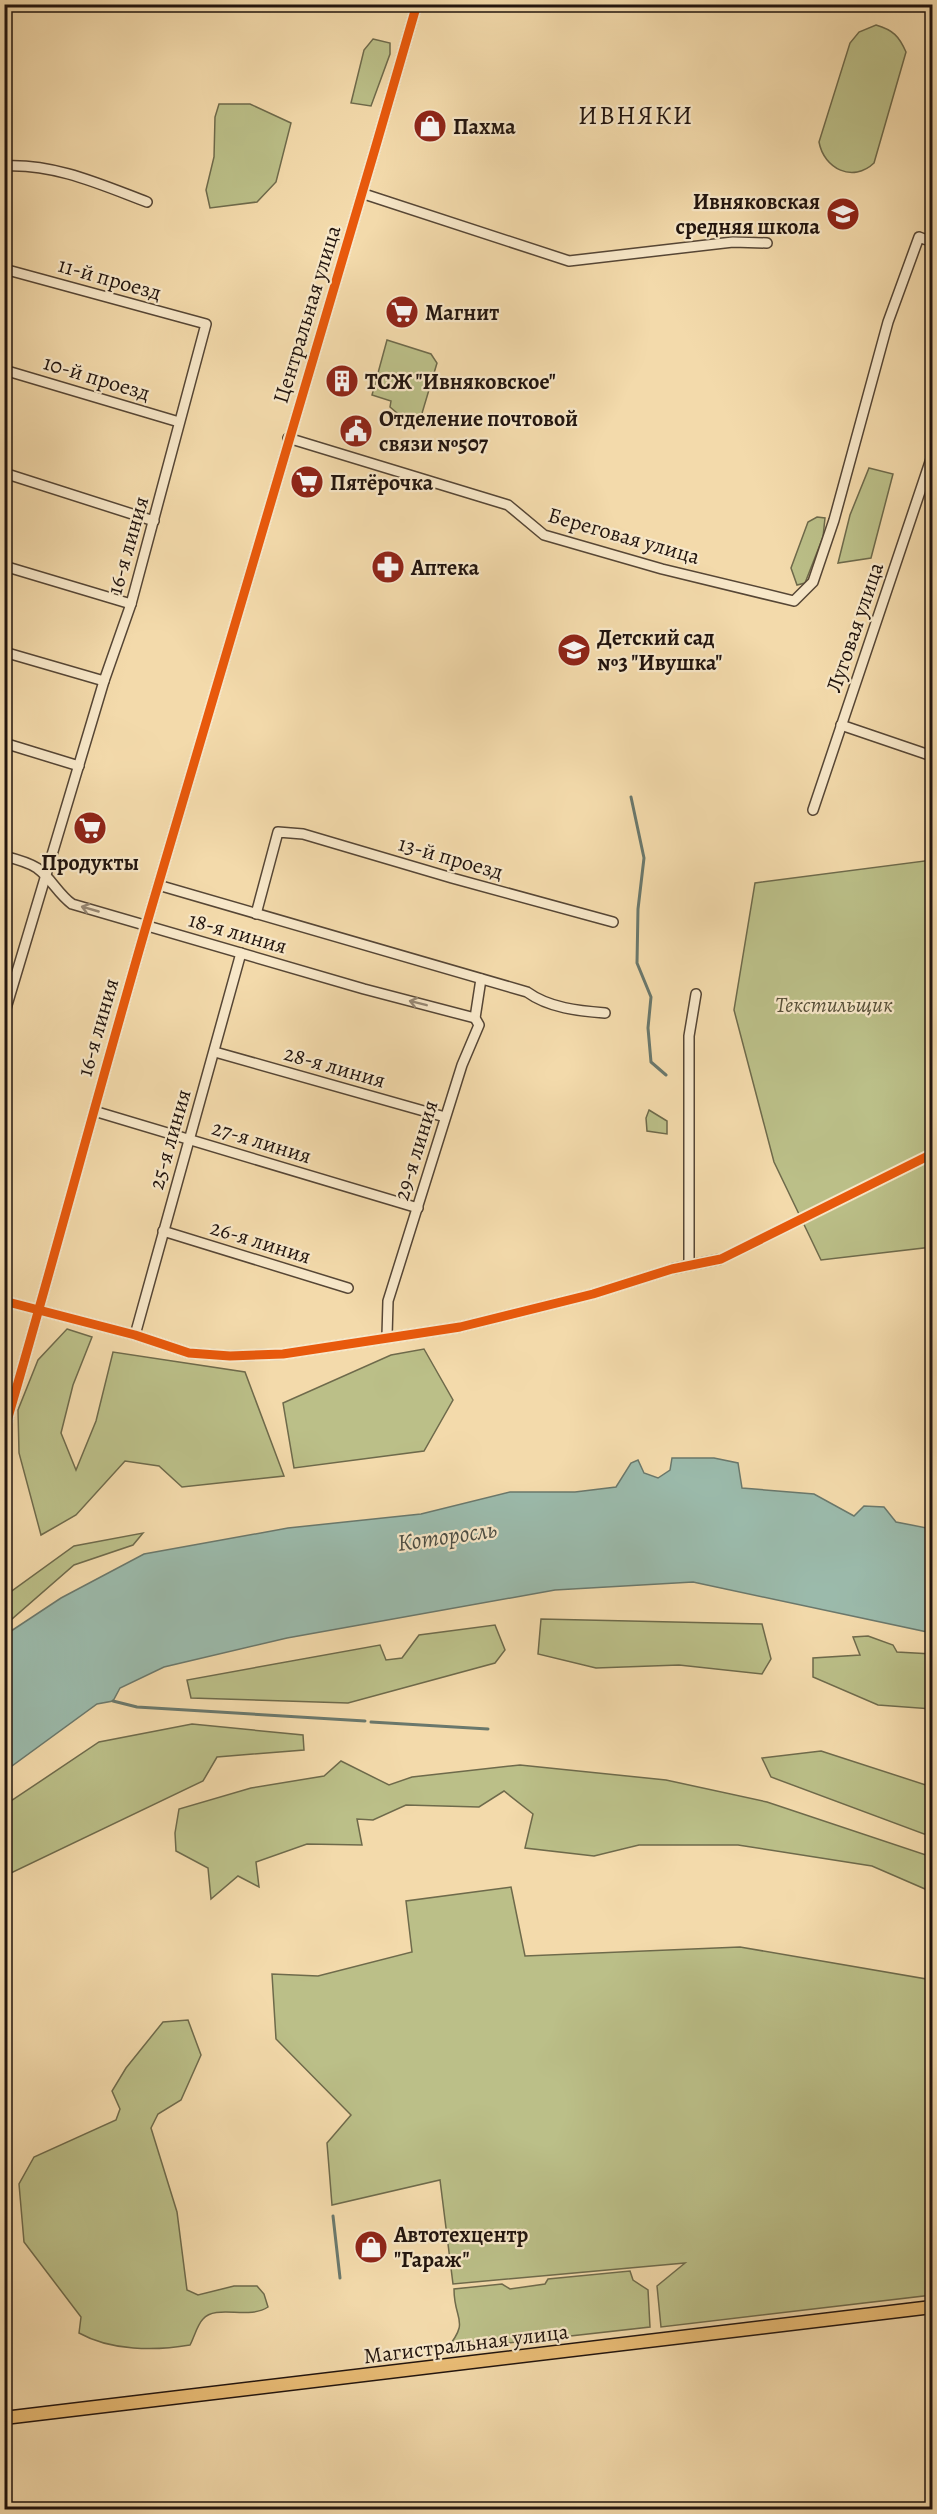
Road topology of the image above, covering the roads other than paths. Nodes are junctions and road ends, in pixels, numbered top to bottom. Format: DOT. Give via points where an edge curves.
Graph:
graph roads {
  1 [pos="417,4"];
  2 [pos="4,166"];
  3 [pos="364,194"];
  4 [pos="147,202"];
  5 [pos="933,242"];
  6 [pos="767,243"];
  7 [pos="4,269"];
  8 [pos="206,324"];
  9 [pos="4,370"];
  10 [pos="179,422"];
  11 [pos="288,438"];
  12 [pos="933,456"];
  13 [pos="931,469"];
  14 [pos="4,473"];
  15 [pos="154,521"];
  16 [pos="4,566"];
  17 [pos="130,604"];
  18 [pos="231,636"];
  19 [pos="4,652"];
  20 [pos="104,681"];
  21 [pos="841,725"];
  22 [pos="4,744"];
  23 [pos="933,756"];
  24 [pos="79,766"];
  25 [pos="813,810"];
  26 [pos="4,856"];
  27 [pos="46,877"];
  28 [pos="158,885"];
  29 [pos="256,914"];
  30 [pos="613,922"];
  31 [pos="146,926"];
  32 [pos="241,953"];
  33 [pos="481,979"];
  34 [pos="696,994"];
  35 [pos="605,1013"];
  36 [pos="4,1015"];
  37 [pos="475,1018"];
  38 [pos="214,1052"];
  39 [pos="94,1111"];
  40 [pos="445,1118"];
  41 [pos="189,1139"];
  42 [pos="933,1154"];
  43 [pos="418,1208"];
  44 [pos="163,1231"];
  45 [pos="689,1265"];
  46 [pos="348,1288"];
  47 [pos="4,1301"];
  48 [pos="39,1311"];
  49 [pos="135,1335"];
  50 [pos="387,1336"];
  51 [pos="4,1431"];
  52 [pos="933,2307"];
  53 [pos="4,2418"];
  1 -- 3 [label="street, Центральная улица"];
  2 -- 4 [label="street" via="39,167 102,184"];
  3 -- 6 [label="street" via="570,261 733,242"];
  3 -- 11 [label="street, Центральная улица"];
  5 -- 11 [label="street, Береговая улица" via="919,237 909,261 888,322 834,520 813,582 798,599 788,601 544,535 508,505"];
  7 -- 8 [label="street, 11-й проезд"];
  8 -- 10 [label="street, 16-я линия"];
  9 -- 10 [label="street, 10-й проезд"];
  10 -- 15 [label="street, 16-я линия"];
  11 -- 18 [label="street, Центральная улица"];
  12 -- 13 [label="street, Луговая улица"];
  13 -- 21 [label="street, Луговая улица"];
  14 -- 15 [label="street"];
  15 -- 17 [label="street, 16-я линия"];
  16 -- 17 [label="street"];
  17 -- 20 [label="street, 16-я линия"];
  18 -- 28 [label="street, 16-я линия"];
  19 -- 20 [label="street"];
  20 -- 24 [label="street, 16-я линия"];
  21 -- 23 [label="street"];
  21 -- 25 [label="street, Луговая улица"];
  22 -- 24 [label="street"];
  24 -- 27 [label="street, 16-я линия"];
  26 -- 27 [label="street, 18-я линия" via="29,863"];
  31 -- 27 [label="street, 18-я линия, one-way" via="72,904"];
  27 -- 36 [label="street, 16-я линия"];
  28 -- 29 [label="street"];
  28 -- 31 [label="street, 16-я линия"];
  29 -- 30 [label="street, 13-й проезд" via="278,832 303,834"];
  29 -- 33 [label="street"];
  31 -- 32 [label="street, 18-я линия"];
  31 -- 39 [label="street, 16-я линия"];
  37 -- 32 [label="street, 18-я линия, one-way"];
  32 -- 38 [label="street, 25-я линия"];
  33 -- 35 [label="street" via="562,1007"];
  33 -- 37 [label="street, 29-я линия"];
  34 -- 45 [label="street" via="689,1036"];
  37 -- 40 [label="street, 29-я линия" via="479,1025"];
  38 -- 40 [label="street, 28-я линия"];
  38 -- 41 [label="street, 25-я линия"];
  39 -- 41 [label="street, 27-я линия"];
  39 -- 48 [label="street, 16-я линия"];
  40 -- 43 [label="street, 29-я линия"];
  41 -- 43 [label="street, 27-я линия"];
  41 -- 44 [label="street, 25-я линия"];
  42 -- 45 [label="street" via="721,1259"];
  43 -- 50 [label="street, 29-я линия" via="388,1301"];
  44 -- 46 [label="street, 26-я линия"];
  44 -- 49 [label="street, 25-я линия"];
  45 -- 50 [label="street" via="460,1327"];
  47 -- 48 [label="street"];
  48 -- 49 [label="street"];
  48 -- 51 [label="street, 16-я линия"];
  49 -- 50 [label="street" via="189,1353 230,1356 282,1354"];
  52 -- 53 [label="main road, Магистральная улица"];
}
